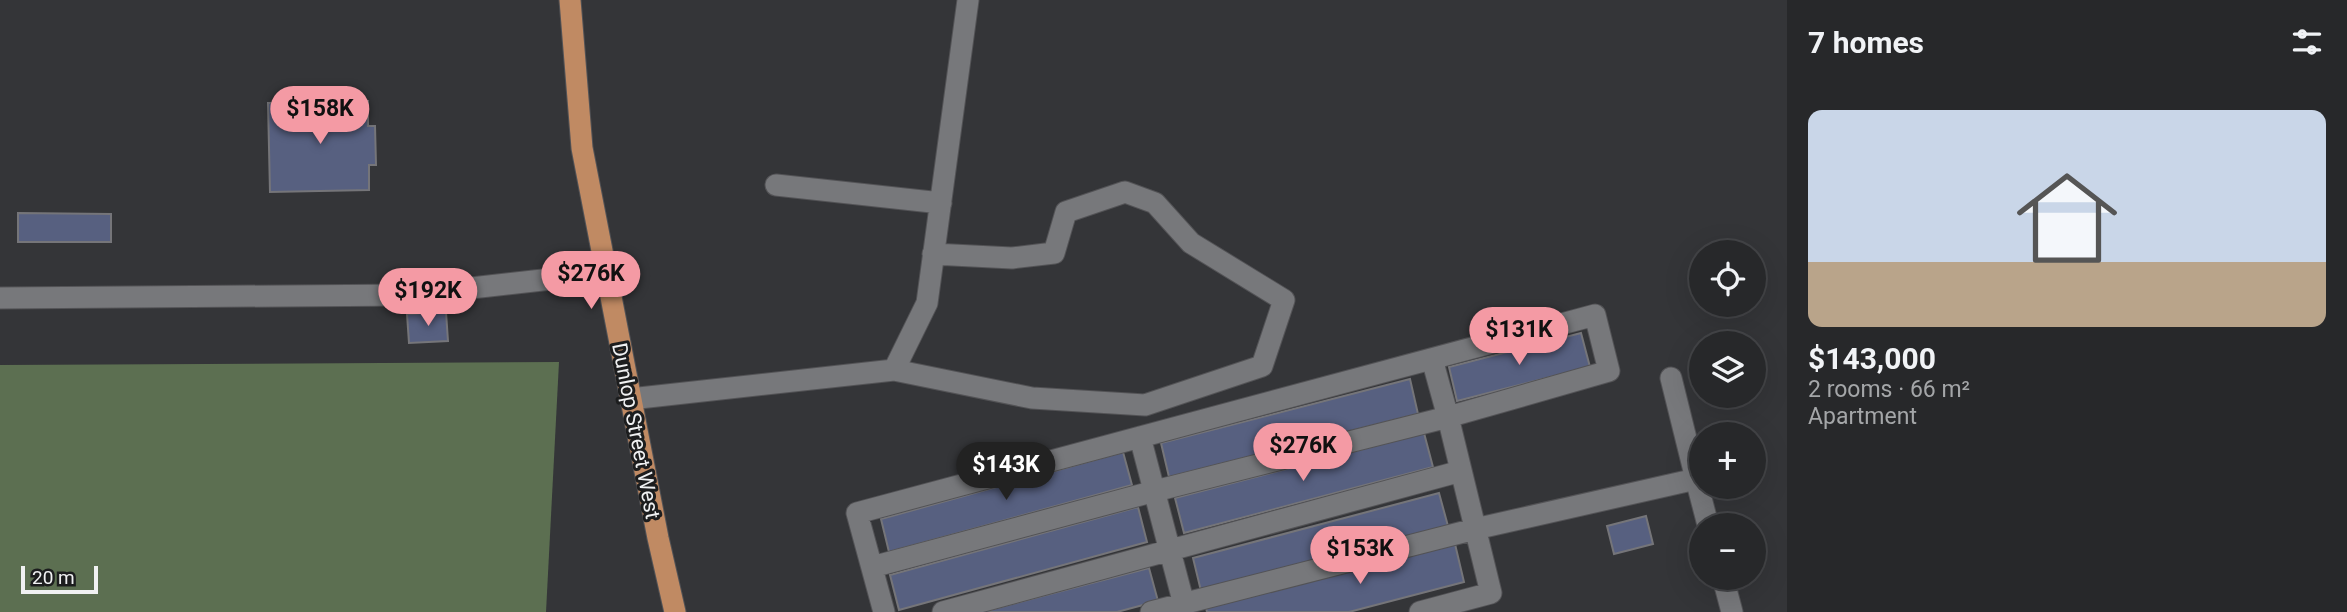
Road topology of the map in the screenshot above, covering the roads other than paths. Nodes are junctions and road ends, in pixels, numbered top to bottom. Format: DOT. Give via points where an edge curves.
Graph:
graph roads {
  1 [pos="570,0"];
  2 [pos="968,0"];
  3 [pos="776,185"];
  4 [pos="940,203"];
  5 [pos="933,254"];
  6 [pos="605,273"];
  7 [pos="0,298"];
  8 [pos="1432,359"];
  9 [pos="894,370"];
  10 [pos="1671,378"];
  11 [pos="630,399"];
  12 [pos="1448,417"];
  13 [pos="1140,437"];
  14 [pos="1689,451"];
  15 [pos="1461,471"];
  16 [pos="1689,481"];
  17 [pos="1155,491"];
  18 [pos="1475,529"];
  19 [pos="1170,549"];
  20 [pos="872,567"];
  21 [pos="1726,590"];
  22 [pos="1185,607"];
  23 [pos="676,612"];
  24 [pos="884,612"];
  25 [pos="943,612"];
  26 [pos="1151,612"];
  27 [pos="1420,612"];
  28 [pos="1732,612"];
  1 -- 6 [label="main road, Dunlop Street West" via="582,148"];
  2 -- 4 [label="lane"];
  3 -- 4 [label="lane"];
  4 -- 5 [label="lane"];
  5 -- 9 [label="lane" via="927,303"];
  5 -- 9 [label="lane" via="1012,258 1054,253 1066,212 1125,192 1156,204 1191,243 1284,300 1262,366 1145,405 1032,398"];
  6 -- 7 [label="lane" via="409,295"];
  6 -- 11 [label="main road, Dunlop Street West"];
  8 -- 12 [label="lane"];
  8 -- 12 [label="lane" via="1595,315 1609,371"];
  8 -- 13 [label="lane"];
  9 -- 11 [label="lane"];
  10 -- 14 [label="lane"];
  11 -- 23 [label="main road, Dunlop Street West"];
  12 -- 15 [label="lane"];
  12 -- 17 [label="lane"];
  13 -- 17 [label="lane"];
  13 -- 20 [label="lane" via="857,513"];
  15 -- 18 [label="lane"];
  15 -- 19 [label="lane"];
  16 -- 18 [label="lane"];
  17 -- 19 [label="lane"];
  17 -- 20 [label="lane"];
  18 -- 22 [label="lane"];
  18 -- 27 [label="lane" via="1491,593"];
  19 -- 22 [label="lane"];
  19 -- 25 [label="lane"];
  20 -- 24 [label="lane"];
  21 -- 28 [label="lane"];
  22 -- 26 [label="lane"];
}
